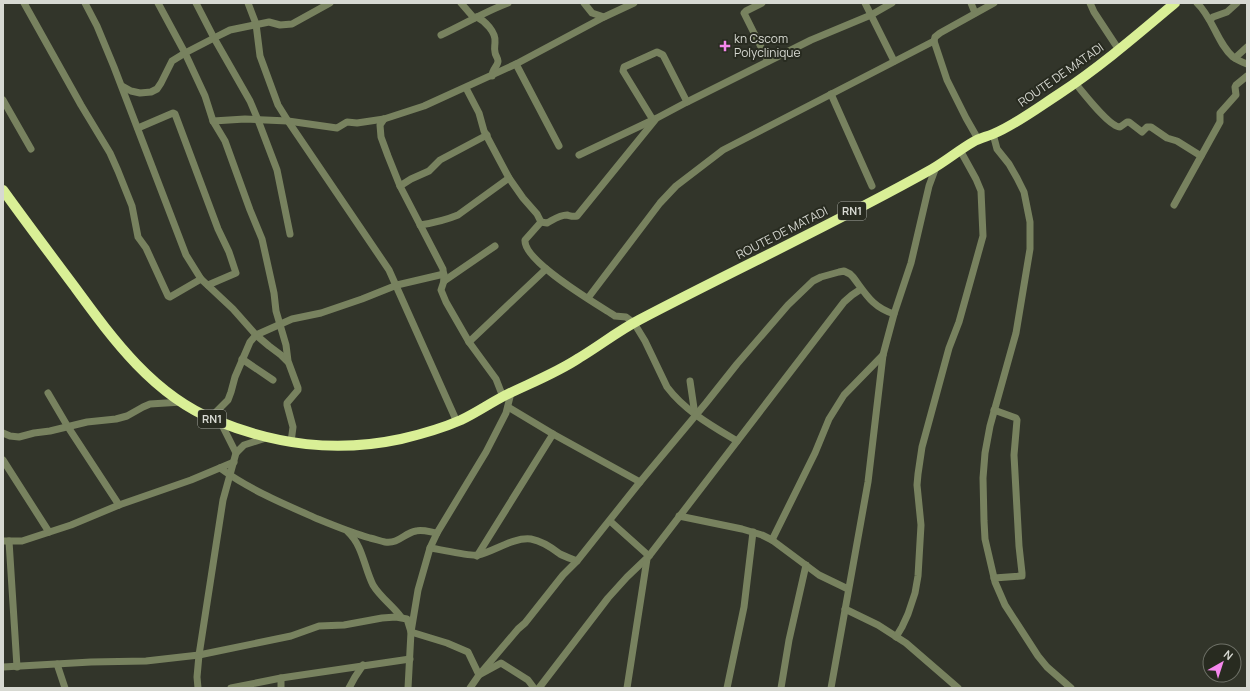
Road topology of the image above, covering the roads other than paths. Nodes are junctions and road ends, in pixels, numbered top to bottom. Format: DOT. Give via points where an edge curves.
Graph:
graph roads {
  1 [pos="24,3"];
  2 [pos="85,3"];
  3 [pos="158,3"];
  4 [pos="196,3"];
  5 [pos="248,3"];
  6 [pos="330,3"];
  7 [pos="461,3"];
  8 [pos="508,3"];
  9 [pos="584,3"];
  10 [pos="634,3"];
  11 [pos="762,3"];
  12 [pos="865,3"];
  13 [pos="892,3"];
  14 [pos="971,3"];
  15 [pos="994,3"];
  16 [pos="1090,3"];
  17 [pos="1175,3"];
  18 [pos="1197,3"];
  19 [pos="1237,3"];
  20 [pos="975,13"];
  21 [pos="871,15"];
  22 [pos="604,17"];
  23 [pos="475,18"];
  24 [pos="1210,20"];
  25 [pos="256,24"];
  26 [pos="440,35"];
  27 [pos="214,38"];
  28 [pos="934,41"];
  29 [pos="1247,47"];
  30 [pos="1119,50"];
  31 [pos="184,53"];
  32 [pos="1235,58"];
  33 [pos="768,61"];
  34 [pos="894,61"];
  35 [pos="516,64"];
  36 [pos="1247,64"];
  37 [pos="492,76"];
  38 [pos="1247,76"];
  39 [pos="1075,83"];
  40 [pos="122,86"];
  41 [pos="466,88"];
  42 [pos="831,94"];
  43 [pos="3,100"];
  44 [pos="687,102"];
  45 [pos="384,119"];
  46 [pos="655,119"];
  47 [pos="258,120"];
  48 [pos="213,121"];
  49 [pos="288,121"];
  50 [pos="138,128"];
  51 [pos="993,134"];
  52 [pos="487,135"];
  53 [pos="978,139"];
  54 [pos="559,146"];
  55 [pos="31,149"];
  56 [pos="960,150"];
  57 [pos="579,155"];
  58 [pos="1201,156"];
  59 [pos="936,166"];
  60 [pos="510,178"];
  61 [pos="400,186"];
  62 [pos="872,186"];
  63 [pos="3,190"];
  64 [pos="1174,205"];
  65 [pos="541,222"];
  66 [pos="420,225"];
  67 [pos="290,234"];
  68 [pos="495,246"];
  69 [pos="546,269"];
  70 [pos="444,278"];
  71 [pos="201,279"];
  72 [pos="208,285"];
  73 [pos="397,285"];
  74 [pos="861,289"];
  75 [pos="588,298"];
  76 [pos="894,314"];
  77 [pos="634,323"];
  78 [pos="280,324"];
  79 [pos="256,335"];
  80 [pos="469,342"];
  81 [pos="883,355"];
  82 [pos="242,359"];
  83 [pos="288,361"];
  84 [pos="273,380"];
  85 [pos="690,381"];
  86 [pos="48,393"];
  87 [pos="507,395"];
  88 [pos="182,402"];
  89 [pos="508,406"];
  90 [pos="994,410"];
  91 [pos="695,415"];
  92 [pos="210,418"];
  93 [pos="457,422"];
  94 [pos="221,423"];
  95 [pos="68,427"];
  96 [pos="3,433"];
  97 [pos="554,434"];
  98 [pos="267,437"];
  99 [pos="737,440"];
  100 [pos="291,442"];
  101 [pos="236,453"];
  102 [pos="3,460"];
  103 [pos="234,462"];
  104 [pos="220,468"];
  105 [pos="230,475"];
  106 [pos="640,482"];
  107 [pos="118,505"];
  108 [pos="679,516"];
  109 [pos="610,521"];
  110 [pos="346,531"];
  111 [pos="49,532"];
  112 [pos="753,532"];
  113 [pos="437,533"];
  114 [pos="772,540"];
  115 [pos="6,541"];
  116 [pos="430,548"];
  117 [pos="477,556"];
  118 [pos="648,557"];
  119 [pos="577,561"];
  120 [pos="806,565"];
  121 [pos="994,578"];
  122 [pos="848,589"];
  123 [pos="845,609"];
  124 [pos="401,617"];
  125 [pos="411,632"];
  126 [pos="896,637"];
  127 [pos="200,655"];
  128 [pos="410,659"];
  129 [pos="57,664"];
  130 [pos="363,665"];
  131 [pos="3,667"];
  132 [pos="17,667"];
  133 [pos="479,675"];
  134 [pos="282,678"];
  135 [pos="65,688"];
  136 [pos="198,688"];
  137 [pos="231,688"];
  138 [pos="280,688"];
  139 [pos="349,688"];
  140 [pos="408,688"];
  141 [pos="470,688"];
  142 [pos="534,688"];
  143 [pos="539,688"];
  144 [pos="628,688"];
  145 [pos="727,688"];
  146 [pos="781,688"];
  147 [pos="831,688"];
  148 [pos="958,688"];
  149 [pos="1071,688"];
  1 -- 71 [label="street" via="110,153 132,206 138,237 168,296 176,295"];
  2 -- 40 [label="street"];
  3 -- 31 [label="street"];
  4 -- 27 [label="street"];
  5 -- 25 [label="street"];
  6 -- 25 [label="street" via="292,24"];
  7 -- 23 [label="street"];
  8 -- 23 [label="street"];
  9 -- 22 [label="street" via="592,13"];
  10 -- 22 [label="street"];
  11 -- 33 [label="street" via="744,14"];
  12 -- 21 [label="street"];
  13 -- 21 [label="street"];
  14 -- 20 [label="street"];
  15 -- 20 [label="street"];
  16 -- 30 [label="street"];
  17 -- 30 [label="highway, ROUTE DE MATADI / RN1"];
  18 -- 24 [label="street"];
  19 -- 24 [label="street" via="1227,12"];
  20 -- 28 [label="street" via="940,33"];
  21 -- 33 [label="street"];
  21 -- 34 [label="street"];
  22 -- 35 [label="street"];
  23 -- 26 [label="street"];
  23 -- 37 [label="street" via="482,20 495,40 494,50 498,61"];
  24 -- 32 [label="street" via="1215,32"];
  25 -- 27 [label="street" via="230,30"];
  25 -- 49 [label="street" via="260,56 278,105"];
  27 -- 31 [label="street"];
  27 -- 47 [label="street"];
  28 -- 34 [label="street"];
  28 -- 53 [label="street" via="947,80"];
  29 -- 32 [label="street"];
  30 -- 39 [label="highway, ROUTE DE MATADI / RN1"];
  31 -- 40 [label="street" via="172,61 157,89 140,93"];
  31 -- 48 [label="street"];
  32 -- 36 [label="street"];
  33 -- 44 [label="street"];
  34 -- 42 [label="street"];
  35 -- 37 [label="street"];
  35 -- 54 [label="street"];
  37 -- 41 [label="street"];
  38 -- 58 [label="street" via="1236,85 1236,95 1220,113 1220,122"];
  39 -- 51 [label="highway, ROUTE DE MATADI / RN1"];
  39 -- 58 [label="street" via="1104,118 1114,126 1120,127 1129,122 1142,132 1152,127"];
  40 -- 50 [label="street"];
  41 -- 45 [label="street"];
  41 -- 52 [label="street" via="475,103"];
  42 -- 62 [label="street"];
  42 -- 75 [label="street" via="723,150 676,186 660,203"];
  43 -- 55 [label="street"];
  44 -- 46 [label="street"];
  44 -- 46 [label="street" via="660,53 657,52 624,67 623,71"];
  45 -- 49 [label="street" via="357,124 347,122 337,128"];
  45 -- 61 [label="street" via="380,125 380,137"];
  46 -- 57 [label="street"];
  46 -- 65 [label="street" via="577,216 565,215 547,223"];
  47 -- 48 [label="street"];
  47 -- 49 [label="street"];
  47 -- 67 [label="street" via="277,170"];
  48 -- 78 [label="street" via="225,141 262,239"];
  49 -- 73 [label="street"];
  50 -- 71 [label="street" via="186,255"];
  50 -- 72 [label="street" via="174,114 236,273"];
  51 -- 53 [label="highway, ROUTE DE MATADI / RN1"];
  51 -- 90 [label="street" via="997,149 1018,178 1024,192 1030,222 1028,265 1016,333"];
  52 -- 60 [label="street"];
  52 -- 61 [label="street" via="440,160 429,171"];
  53 -- 56 [label="highway, ROUTE DE MATADI / RN1"];
  56 -- 59 [label="highway, ROUTE DE MATADI / RN1"];
  56 -- 126 [label="street" via="981,191 983,236 922,447 917,485 921,525 918,576 908,614"];
  58 -- 64 [label="street"];
  59 -- 76 [label="street" via="911,263"];
  59 -- 77 [label="highway, ROUTE DE MATADI / RN1"];
  60 -- 65 [label="street"];
  60 -- 66 [label="street" via="458,215"];
  61 -- 66 [label="street"];
  63 -- 88 [label="highway, RN1" via="101,324 133,361"];
  65 -- 69 [label="street" via="524,243 526,249"];
  66 -- 70 [label="street" via="443,269"];
  68 -- 70 [label="street"];
  69 -- 75 [label="street"];
  69 -- 80 [label="street"];
  70 -- 73 [label="street"];
  70 -- 80 [label="street" via="441,290"];
  71 -- 72 [label="street"];
  72 -- 79 [label="street"];
  73 -- 78 [label="street" via="340,307"];
  73 -- 93 [label="street"];
  74 -- 76 [label="street" via="873,303"];
  74 -- 91 [label="street" via="853,277 844,271 814,281 776,318"];
  74 -- 99 [label="street" via="844,302"];
  75 -- 77 [label="street" via="615,316 626,317"];
  76 -- 81 [label="street"];
  77 -- 87 [label="highway, ROUTE DE MATADI / RN1" via="575,361"];
  77 -- 91 [label="street" via="667,387"];
  78 -- 79 [label="street"];
  78 -- 83 [label="street"];
  79 -- 82 [label="street"];
  79 -- 83 [label="street"];
  80 -- 87 [label="street"];
  81 -- 114 [label="street" via="844,395 829,419"];
  81 -- 122 [label="street" via="868,482"];
  82 -- 84 [label="street"];
  82 -- 92 [label="street" via="228,400"];
  83 -- 100 [label="street" via="298,390 287,402 293,427"];
  85 -- 91 [label="street"];
  86 -- 95 [label="street"];
  87 -- 89 [label="street"];
  87 -- 93 [label="highway, RN1"];
  88 -- 92 [label="highway, RN1"];
  88 -- 95 [label="street" via="150,404 127,416"];
  89 -- 97 [label="street"];
  89 -- 113 [label="street" via="486,452"];
  90 -- 121 [label="street" via="985,453 984,521 985,539"];
  90 -- 121 [label="street" via="1017,420 1014,455 1022,573 1022,576"];
  91 -- 99 [label="street"];
  91 -- 106 [label="street"];
  92 -- 94 [label="highway, RN1"];
  93 -- 100 [label="highway, RN1" via="401,439 337,446"];
  94 -- 98 [label="highway, RN1"];
  94 -- 101 [label="street"];
  95 -- 96 [label="street" via="19,437"];
  95 -- 107 [label="street"];
  97 -- 106 [label="street"];
  97 -- 117 [label="street"];
  98 -- 100 [label="highway, RN1"];
  98 -- 101 [label="street" via="244,445"];
  99 -- 108 [label="street"];
  101 -- 103 [label="street"];
  102 -- 111 [label="street"];
  103 -- 104 [label="street"];
  103 -- 105 [label="street"];
  104 -- 105 [label="street"];
  104 -- 107 [label="street"];
  105 -- 110 [label="street" via="255,490"];
  105 -- 127 [label="street" via="223,500"];
  106 -- 109 [label="street"];
  107 -- 111 [label="street"];
  108 -- 112 [label="street"];
  108 -- 118 [label="street"];
  109 -- 118 [label="street"];
  109 -- 119 [label="street"];
  110 -- 113 [label="street" via="384,542 400,540 416,530"];
  110 -- 124 [label="street" via="359,547 373,584"];
  111 -- 115 [label="street" via="22,541"];
  112 -- 114 [label="street"];
  112 -- 145 [label="street" via="744,607"];
  113 -- 116 [label="street"];
  114 -- 120 [label="street"];
  115 -- 132 [label="street"];
  116 -- 117 [label="street"];
  116 -- 125 [label="street" via="418,590"];
  117 -- 119 [label="street" via="514,541 528,539 544,543"];
  118 -- 143 [label="street" via="608,598"];
  118 -- 144 [label="street"];
  119 -- 133 [label="street"];
  120 -- 122 [label="street" via="819,575"];
  120 -- 146 [label="street"];
  121 -- 149 [label="street" via="1005,605 1038,656"];
  122 -- 123 [label="street"];
  123 -- 126 [label="street"];
  123 -- 147 [label="street"];
  124 -- 125 [label="street" via="407,620"];
  124 -- 127 [label="street" via="319,626 291,636"];
  125 -- 128 [label="street"];
  125 -- 133 [label="street" via="468,652"];
  126 -- 148 [label="street"];
  127 -- 129 [label="street" via="146,661"];
  127 -- 136 [label="street"];
  128 -- 130 [label="street"];
  128 -- 140 [label="street"];
  129 -- 132 [label="street"];
  129 -- 135 [label="street"];
  130 -- 134 [label="street"];
  130 -- 139 [label="street"];
  131 -- 132 [label="street"];
  133 -- 141 [label="street"];
  133 -- 142 [label="street" via="501,663 528,680"];
  134 -- 137 [label="street"];
  134 -- 138 [label="street"];
}
